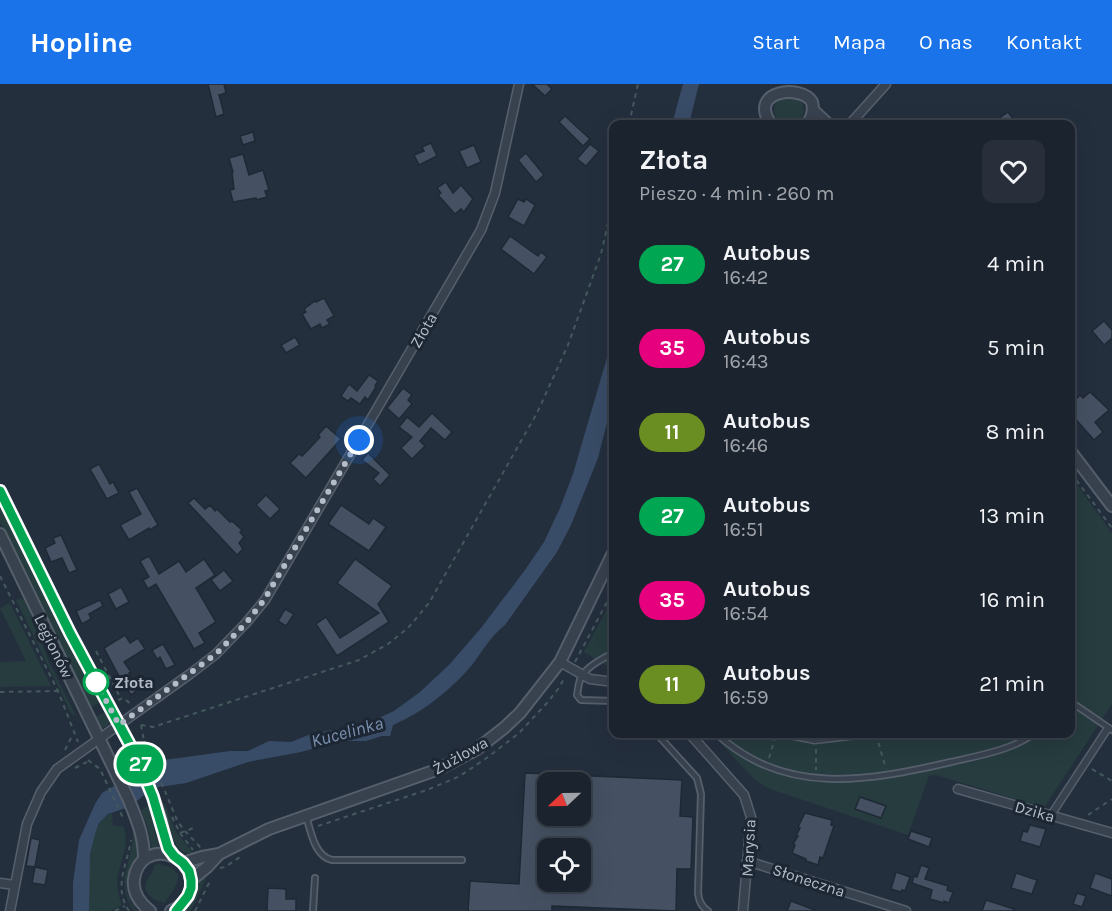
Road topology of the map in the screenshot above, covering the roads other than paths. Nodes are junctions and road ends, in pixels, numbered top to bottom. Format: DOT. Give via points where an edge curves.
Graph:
graph roads {
  1 [pos="519,84"];
  2 [pos="886,84"];
  3 [pos="777,86"];
  4 [pos="799,86"];
  5 [pos="813,110"];
  6 [pos="767,120"];
  7 [pos="810,120"];
  8 [pos="824,120"];
  9 [pos="854,120"];
  10 [pos="1075,457"];
  11 [pos="0,491"];
  12 [pos="1112,506"];
  13 [pos="0,534"];
  14 [pos="609,561"];
  15 [pos="609,655"];
  16 [pos="560,662"];
  17 [pos="583,674"];
  18 [pos="609,681"];
  19 [pos="609,701"];
  20 [pos="1075,705"];
  21 [pos="119,725"];
  22 [pos="1110,729"];
  23 [pos="661,738"];
  24 [pos="694,738"];
  25 [pos="722,738"];
  26 [pos="805,738"];
  27 [pos="832,738"];
  28 [pos="1027,738"];
  29 [pos="99,739"];
  30 [pos="958,789"];
  31 [pos="1051,815"];
  32 [pos="306,816"];
  33 [pos="1112,833"];
  34 [pos="219,854"];
  35 [pos="174,856"];
  36 [pos="144,859"];
  37 [pos="462,860"];
  38 [pos="747,861"];
  39 [pos="183,863"];
  40 [pos="315,878"];
  41 [pos="191,880"];
  42 [pos="0,883"];
  43 [pos="14,885"];
  44 [pos="175,910"];
  45 [pos="10,911"];
  46 [pos="150,911"];
  47 [pos="313,911"];
  48 [pos="708,911"];
  49 [pos="743,911"];
  50 [pos="906,911"];
  1 -- 21 [label="street, Złota" via="495,194 481,230 264,600 216,654"];
  2 -- 9 [label="street"];
  3 -- 4 [label="street"];
  3 -- 6 [label="street" via="766,100"];
  4 -- 5 [label="street" via="811,98"];
  5 -- 7 [label="street"];
  5 -- 8 [label="street"];
  10 -- 12 [label="street"];
  11 -- 21 [label="street, Legionów"];
  13 -- 29 [label="street, Legionów"];
  14 -- 16 [label="street, Żużlowa"];
  15 -- 17 [label="lane"];
  16 -- 17 [label="street"];
  16 -- 32 [label="street, Żużlowa" via="520,713 477,749 438,769"];
  17 -- 18 [label="street"];
  17 -- 19 [label="lane" via="579,698"];
  20 -- 22 [label="lane"];
  21 -- 29 [label="street, Złota"];
  21 -- 35 [label="street, Legionów" via="137,758"];
  22 -- 31 [label="street"];
  23 -- 48 [label="lane" via="700,786 698,893 699,901"];
  24 -- 38 [label="street, Marysia" via="744,795 751,818"];
  25 -- 28 [label="lane" via="766,767 817,779 863,779 937,766"];
  26 -- 27 [label="street"];
  29 -- 36 [label="street, Legionów" via="141,828"];
  29 -- 43 [label="street, Złota" via="57,769 41,792 27,824"];
  30 -- 31 [label="street, Dzika"];
  31 -- 33 [label="street, Dzika"];
  32 -- 34 [label="street, Żużlowa"];
  32 -- 37 [label="lane" via="316,848 332,860"];
  34 -- 39 [label="street, Żużlowa"];
  34 -- 41 [label="street, Żużlowa"];
  35 -- 36 [label="street" via="152,855"];
  35 -- 39 [label="street"];
  36 -- 46 [label="street" via="137,870 134,889 141,904"];
  38 -- 49 [label="street, Marysia"];
  38 -- 50 [label="street, Słoneczna"];
  39 -- 41 [label="street"];
  40 -- 47 [label="lane"];
  41 -- 44 [label="street" via="188,896"];
  42 -- 43 [label="street"];
  43 -- 45 [label="street, Złota"];
}
